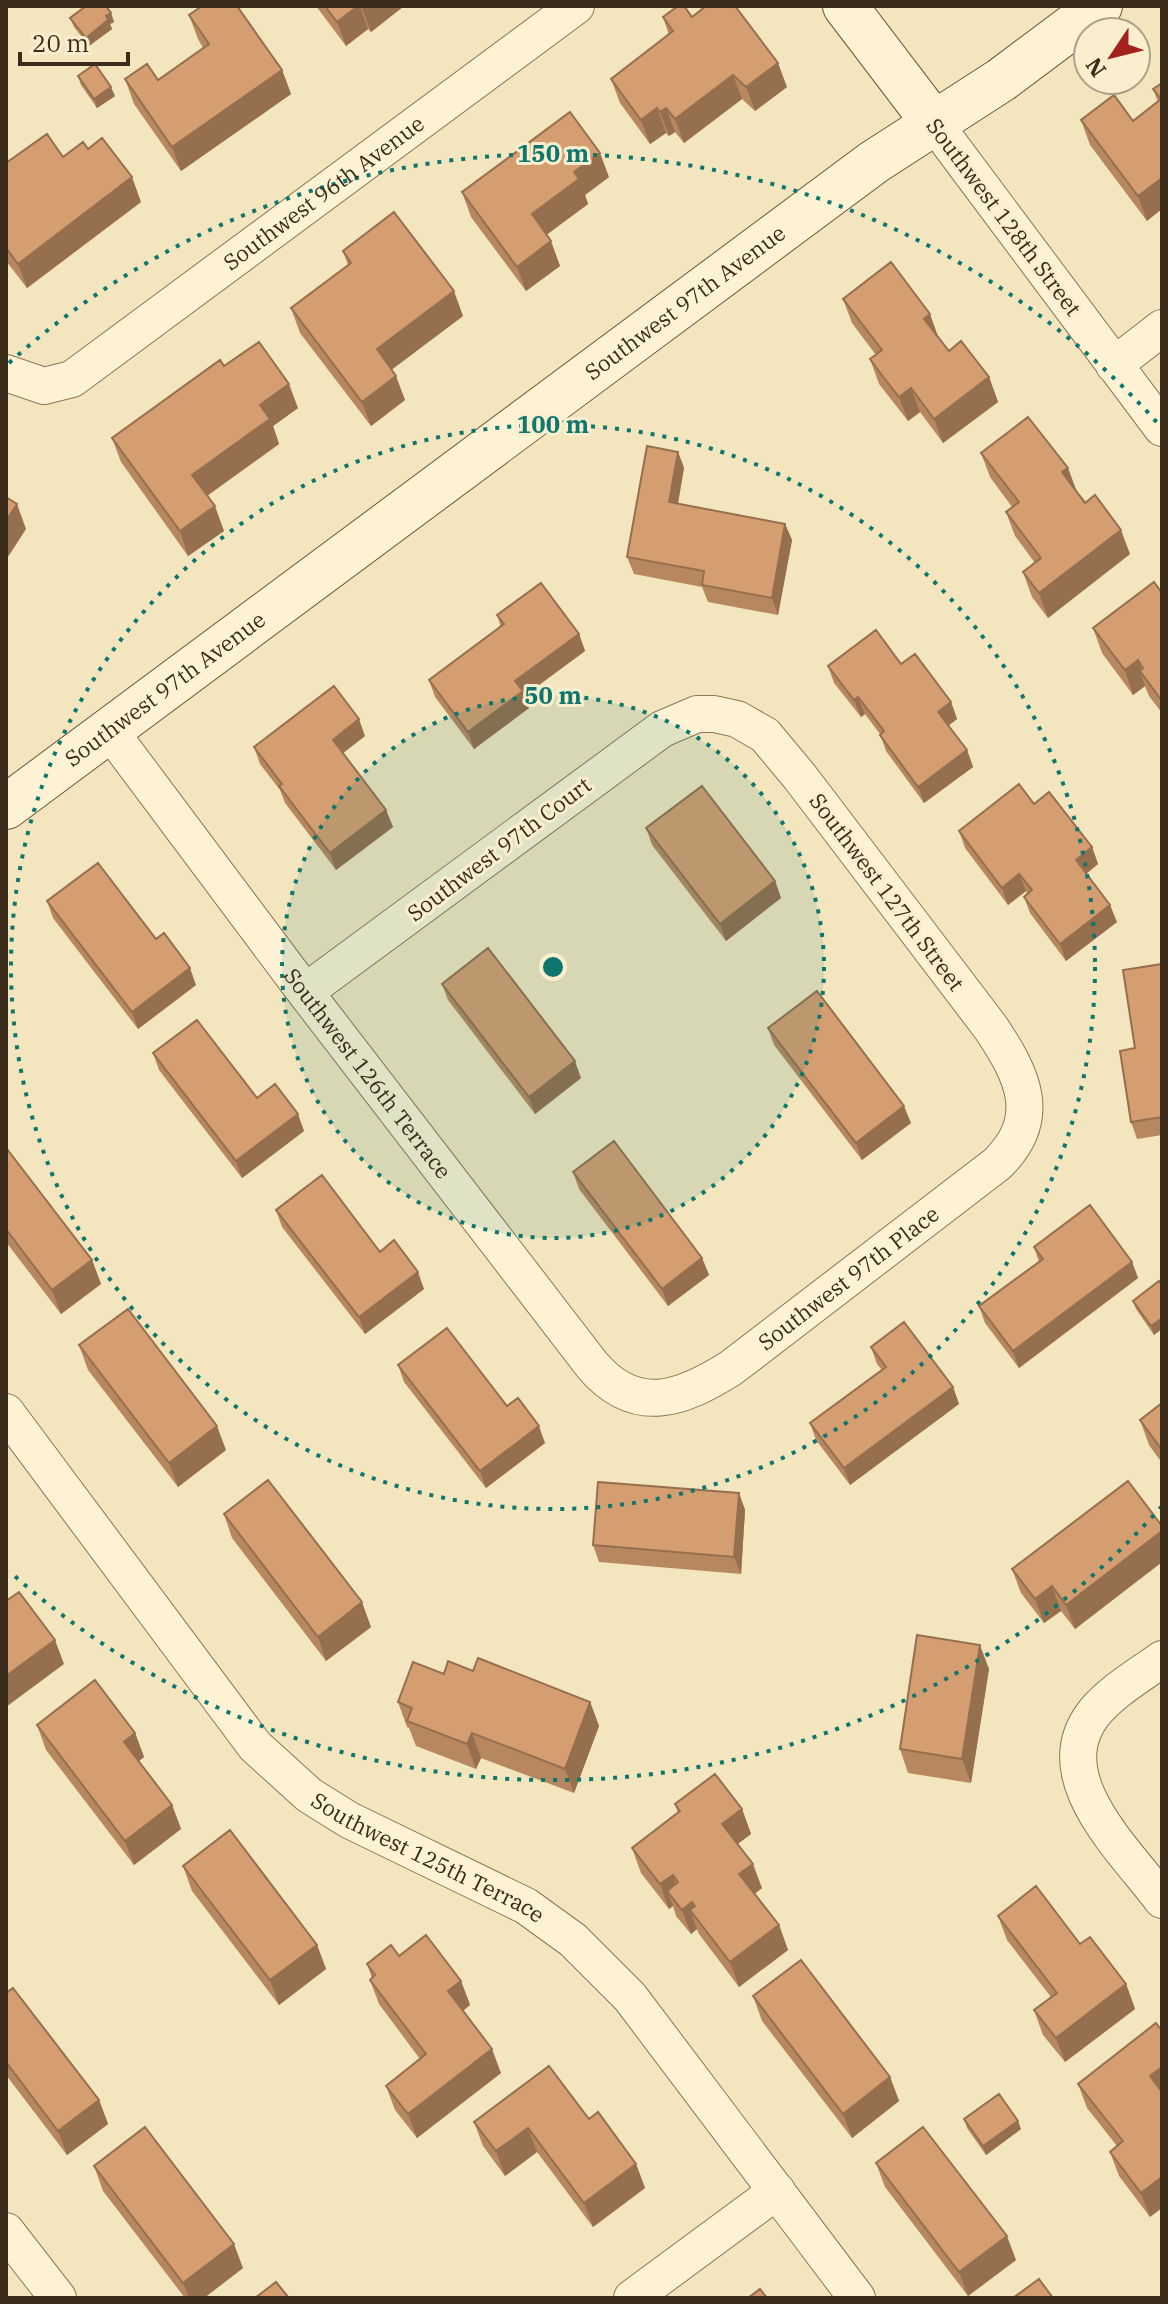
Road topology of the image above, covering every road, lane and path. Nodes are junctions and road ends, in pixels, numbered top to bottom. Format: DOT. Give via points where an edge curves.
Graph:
graph roads {
  1 [pos="576,6"];
  2 [pos="845,6"];
  3 [pos="1100,6"];
  4 [pos="934,123"];
  5 [pos="1162,328"];
  6 [pos="1114,365"];
  7 [pos="6,373"];
  8 [pos="1162,428"];
  9 [pos="697,714"];
  10 [pos="109,730"];
  11 [pos="6,807"];
  12 [pos="305,992"];
  13 [pos="1026,1120"];
  14 [pos="645,1398"];
  15 [pos="6,1412"];
  16 [pos="1162,1659"];
  17 [pos="1162,1900"];
  18 [pos="777,2191"];
  19 [pos="6,2231"];
  20 [pos="58,2298"];
  21 [pos="632,2298"];
  22 [pos="857,2298"];
  1 -- 7 [label="street, Southwest 96th Avenue" via="72,379 44,386"];
  2 -- 4 [label="street, Southwest 128th Street"];
  3 -- 4 [label="street, Southwest 97th Avenue"];
  4 -- 6 [label="street, Southwest 128th Street"];
  4 -- 10 [label="street, Southwest 97th Avenue" via="862,171"];
  5 -- 6 [label="street"];
  6 -- 8 [label="street, Southwest 128th Street"];
  9 -- 12 [label="street, Southwest 97th Court" via="646,739"];
  9 -- 13 [label="street, Southwest 127th Street" via="750,725 800,777 1005,1050 1017,1073"];
  10 -- 11 [label="street, Southwest 97th Avenue"];
  10 -- 12 [label="street, Southwest 126th Terrace"];
  12 -- 14 [label="street, Southwest 126th Terrace" via="602,1377"];
  13 -- 14 [label="street, Southwest 97th Place" via="1021,1135 997,1164 731,1368 679,1395"];
  15 -- 18 [label="street, Southwest 125th Terrace" via="220,1702 278,1770 349,1820 526,1906 573,1940 630,1997"];
  16 -- 17 [label="street" via="1102,1705 1078,1743 1077,1772 1085,1793"];
  18 -- 21 [label="street"];
  18 -- 22 [label="street, Southwest 125th Terrace"];
  19 -- 20 [label="street"];
}
